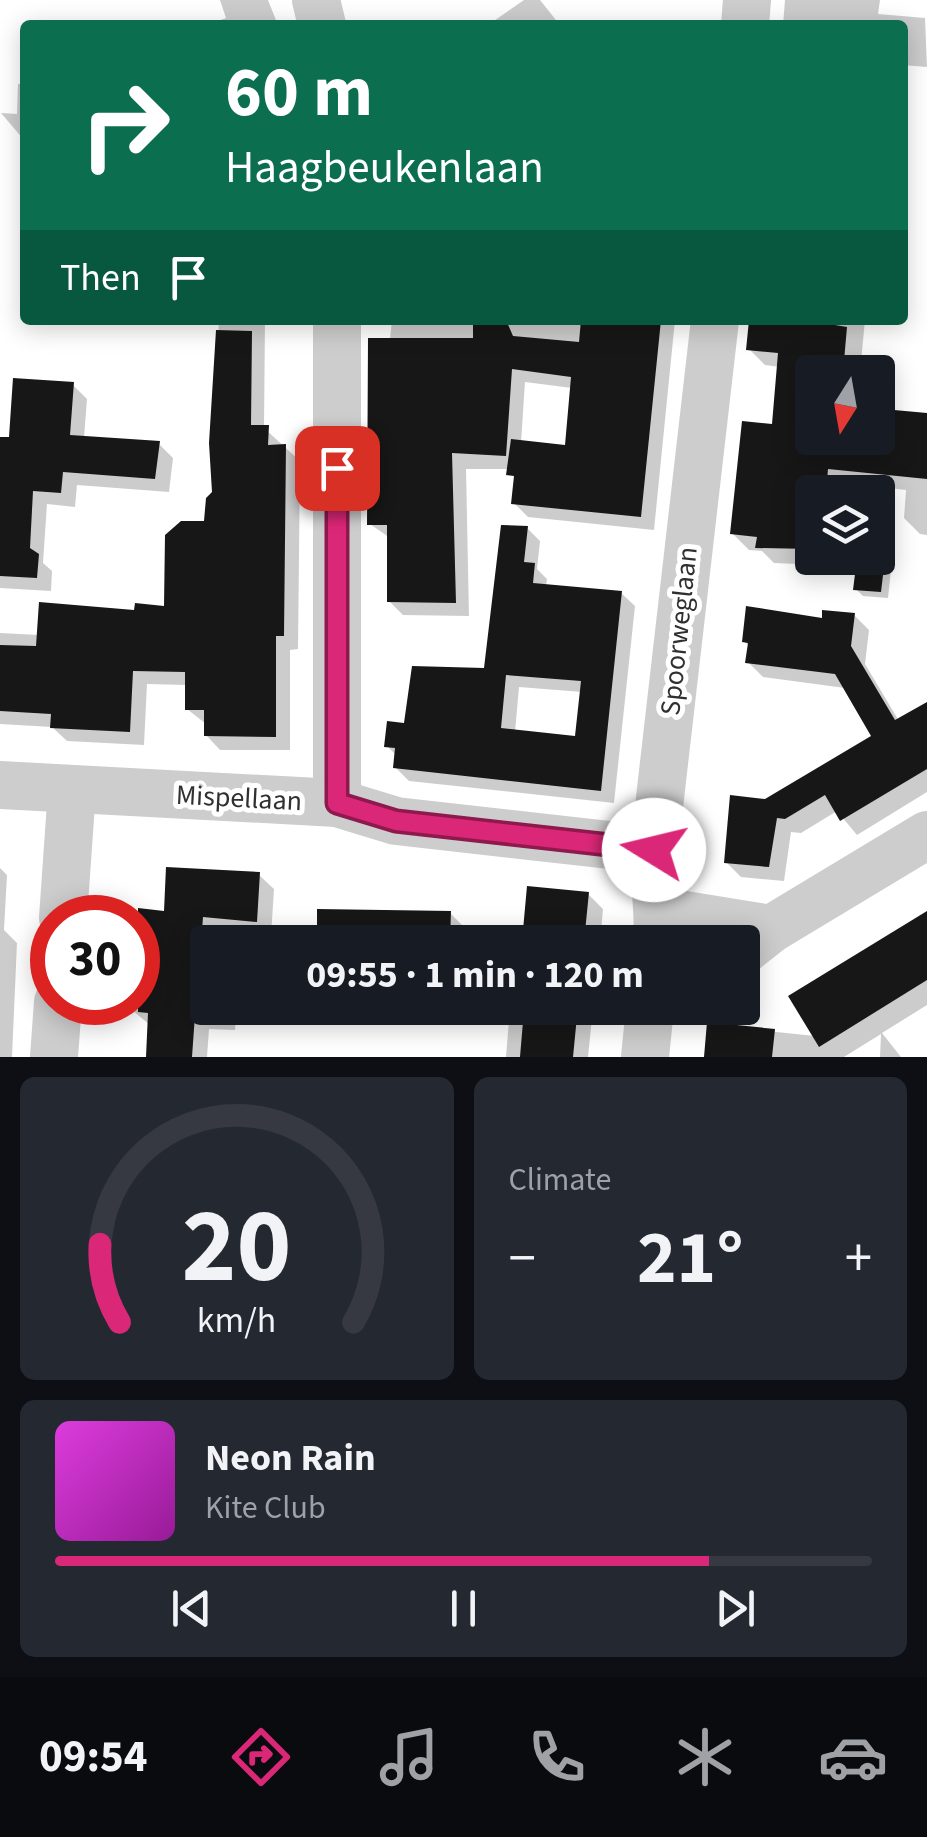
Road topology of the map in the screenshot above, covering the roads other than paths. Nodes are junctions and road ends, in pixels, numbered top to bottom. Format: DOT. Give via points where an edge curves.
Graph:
graph roads {
  1 [pos="336,325"];
  2 [pos="714,325"];
  3 [pos="0,784"];
  4 [pos="72,789"];
  5 [pos="337,803"];
  6 [pos="927,835"];
  7 [pos="654,850"];
  8 [pos="65,895"];
  9 [pos="659,925"];
  10 [pos="760,938"];
  11 [pos="56,1025"];
  12 [pos="648,1025"];
  13 [pos="54,1057"];
  14 [pos="644,1057"];
  1 -- 5 [label="street"];
  2 -- 7 [label="street, Spoorweglaan"];
  3 -- 4 [label="street, Mispellaan"];
  4 -- 5 [label="street, Mispellaan"];
  4 -- 8 [label="street"];
  5 -- 7 [label="street, Mispellaan" via="396,821"];
  6 -- 10 [label="street"];
  7 -- 9 [label="street, Spoorweglaan"];
  11 -- 13 [label="street"];
  12 -- 14 [label="street"];
}
